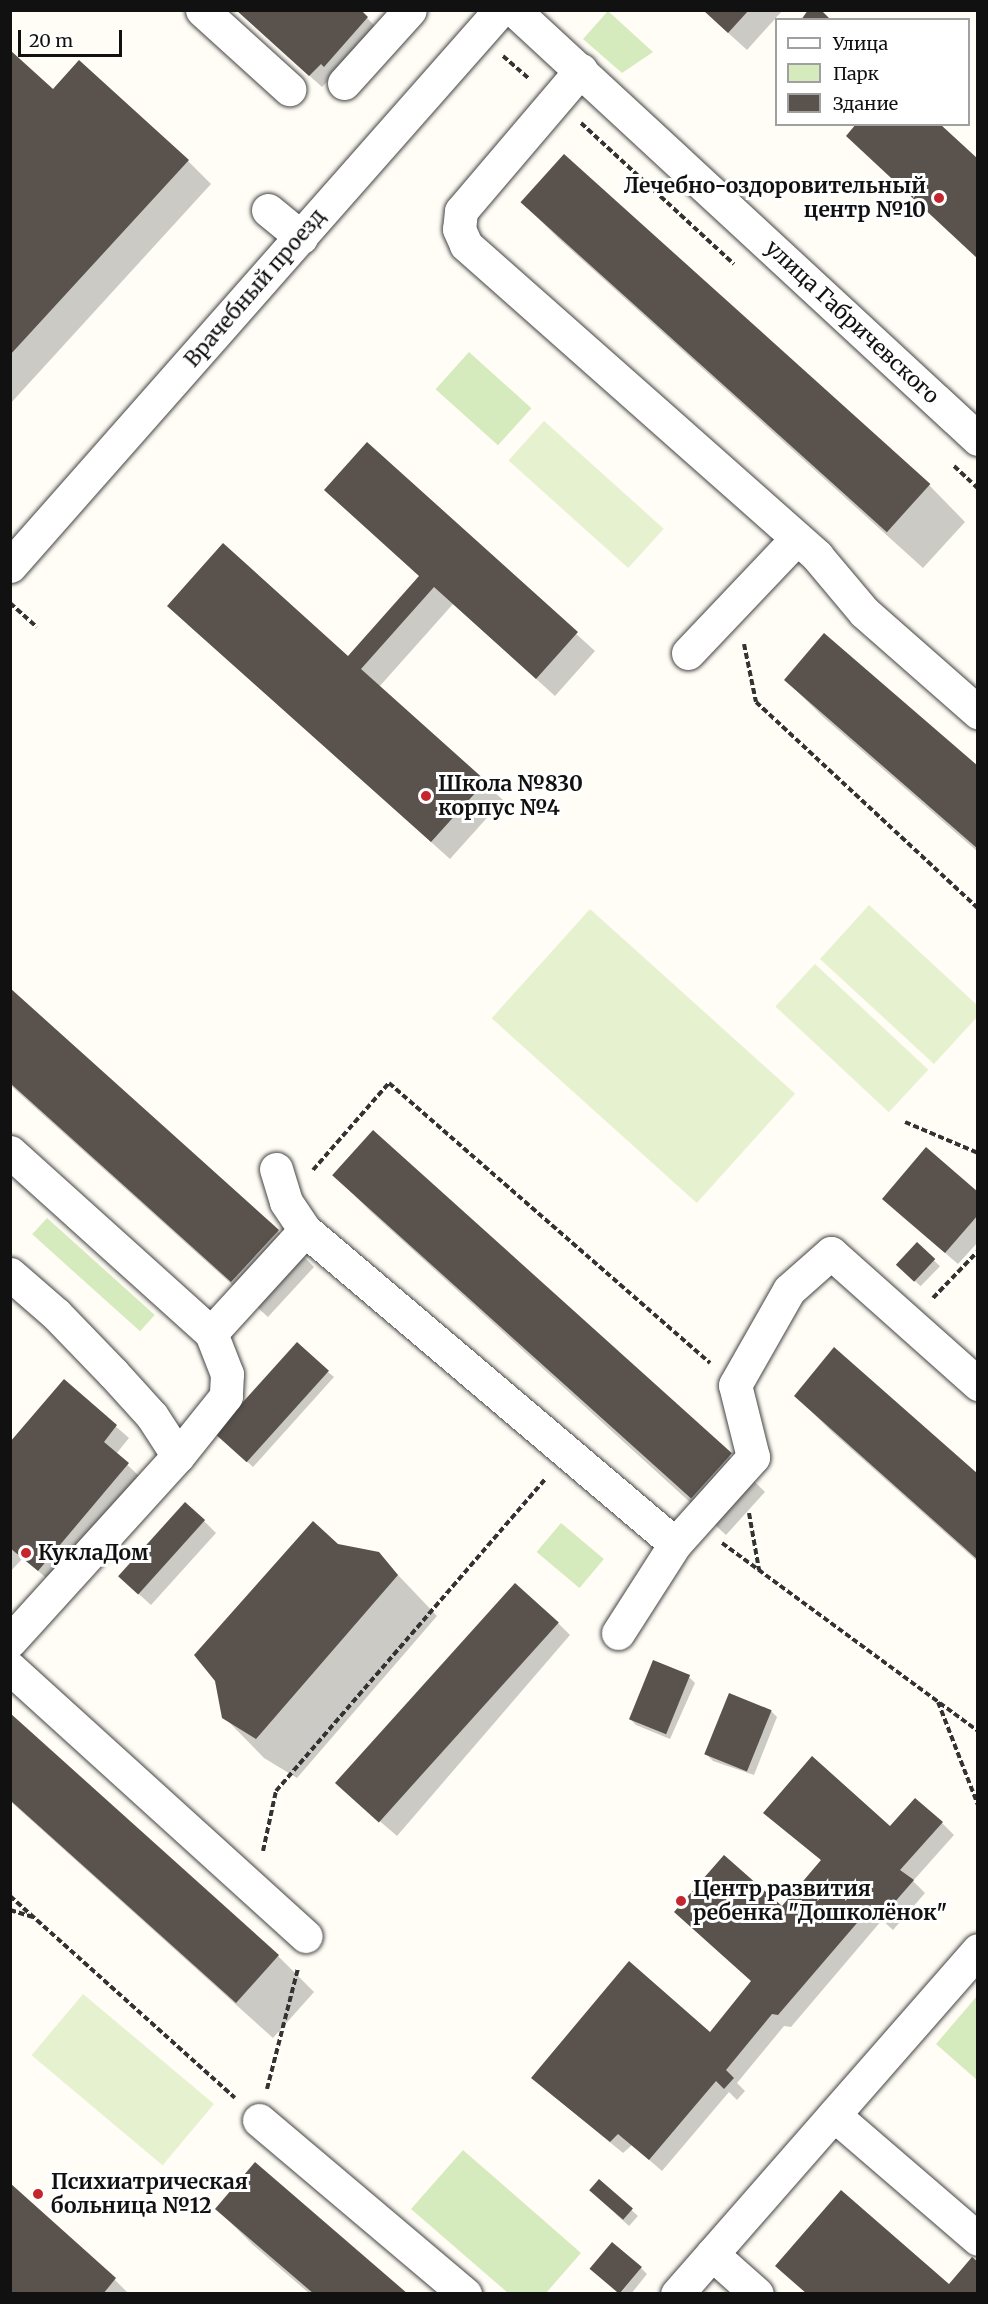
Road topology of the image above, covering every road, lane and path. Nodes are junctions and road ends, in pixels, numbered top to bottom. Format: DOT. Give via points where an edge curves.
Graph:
graph roads {
  1 [pos="202,10"];
  2 [pos="410,10"];
  3 [pos="500,10"];
  4 [pos="514,10"];
  5 [pos="501,55"];
  6 [pos="580,70"];
  7 [pos="344,83"];
  8 [pos="289,88"];
  9 [pos="555,100"];
  10 [pos="268,210"];
  11 [pos="301,237"];
  12 [pos="740,270"];
  13 [pos="978,439"];
  14 [pos="951,464"];
  15 [pos="978,488"];
  16 [pos="796,538"];
  17 [pos="14,554"];
  18 [pos="736,602"];
  19 [pos="10,603"];
  20 [pos="37,627"];
  21 [pos="688,653"];
  22 [pos="978,712"];
  23 [pos="978,908"];
  24 [pos="905,1122"];
  25 [pos="10,1152"];
  26 [pos="978,1153"];
  27 [pos="276,1169"];
  28 [pos="286,1202"];
  29 [pos="305,1230"];
  30 [pos="978,1251"];
  31 [pos="10,1274"];
  32 [pos="909,1323"];
  33 [pos="211,1333"];
  34 [pos="978,1384"];
  35 [pos="735,1385"];
  36 [pos="567,1454"];
  37 [pos="178,1456"];
  38 [pos="741,1471"];
  39 [pos="685,1534"];
  40 [pos="759,1571"];
  41 [pos="618,1634"];
  42 [pos="10,1641"];
  43 [pos="10,1668"];
  44 [pos="938,1702"];
  45 [pos="978,1731"];
  46 [pos="978,1805"];
  47 [pos="255,1890"];
  48 [pos="10,1896"];
  49 [pos="10,1910"];
  50 [pos="35,1917"];
  51 [pos="306,1936"];
  52 [pos="978,1950"];
  53 [pos="834,2115"];
  54 [pos="259,2120"];
  55 [pos="974,2229"];
  56 [pos="712,2254"];
  57 [pos="465,2294"];
  58 [pos="678,2294"];
  59 [pos="757,2294"];
  1 -- 8 [label="street"];
  2 -- 7 [label="street"];
  3 -- 11 [label="street, Врачебный проезд"];
  4 -- 6 [label="street, улица Габричевского"];
  5 -- 9 [label="path"];
  6 -- 9 [label="street"];
  6 -- 13 [label="street, улица Габричевского"];
  9 -- 12 [label="path"];
  9 -- 16 [label="street" via="461,211 459,229 466,245"];
  10 -- 11 [label="street"];
  11 -- 17 [label="street, Врачебный проезд"];
  14 -- 15 [label="path"];
  16 -- 18 [label="street"];
  16 -- 22 [label="street" via="817,556 864,612"];
  18 -- 21 [label="street"];
  18 -- 23 [label="path" via="756,702"];
  19 -- 20 [label="path"];
  24 -- 26 [label="path"];
  25 -- 33 [label="street"];
  27 -- 28 [label="street"];
  28 -- 29 [label="street"];
  28 -- 35 [label="path" via="389,1083"];
  29 -- 33 [label="street"];
  29 -- 36 [label="street"];
  30 -- 32 [label="path"];
  31 -- 37 [label="street" via="56,1314 113,1373 152,1416"];
  32 -- 34 [label="street"];
  32 -- 35 [label="street" via="831,1253 789,1290"];
  33 -- 37 [label="street" via="227,1374 226,1396"];
  35 -- 38 [label="street" via="753,1457"];
  36 -- 39 [label="street"];
  36 -- 47 [label="path" via="276,1791"];
  37 -- 42 [label="street"];
  38 -- 39 [label="street"];
  38 -- 40 [label="path"];
  39 -- 40 [label="path"];
  39 -- 41 [label="street"];
  40 -- 44 [label="path"];
  43 -- 47 [label="street"];
  44 -- 45 [label="path"];
  44 -- 46 [label="path"];
  47 -- 51 [label="street"];
  48 -- 50 [label="path"];
  49 -- 50 [label="path"];
  50 -- 54 [label="path"];
  51 -- 54 [label="path"];
  52 -- 53 [label="street"];
  53 -- 55 [label="street"];
  53 -- 56 [label="street"];
  54 -- 57 [label="street"];
  56 -- 58 [label="street"];
  56 -- 59 [label="street"];
}
